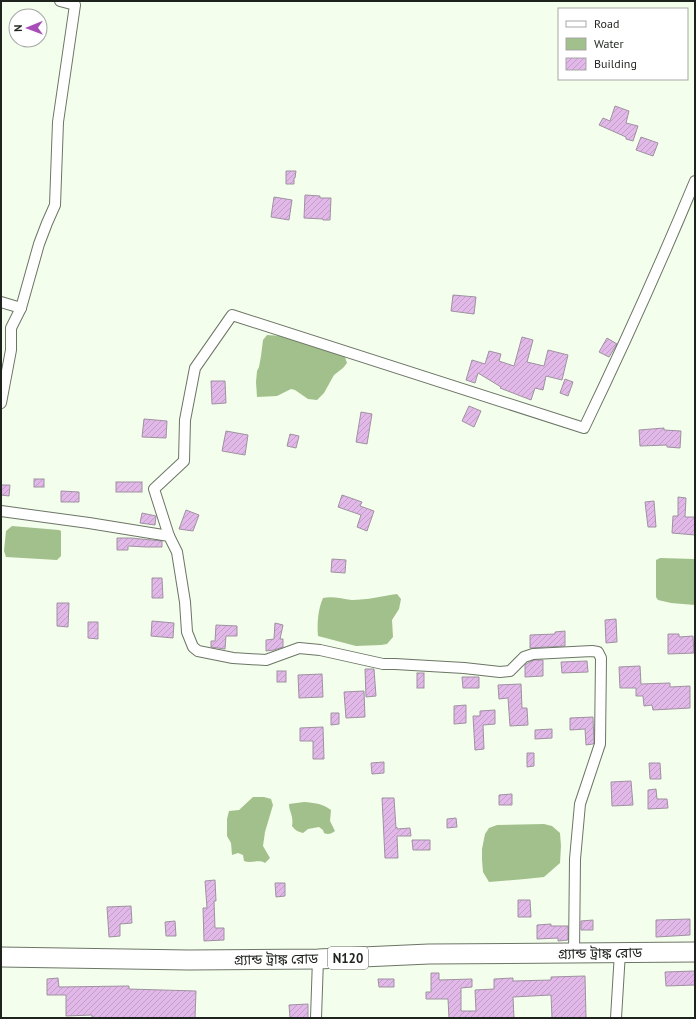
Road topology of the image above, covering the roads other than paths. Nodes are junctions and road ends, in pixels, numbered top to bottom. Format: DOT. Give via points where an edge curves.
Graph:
graph roads {
  1 [pos="60,1"];
  2 [pos="695,181"];
  3 [pos="1,302"];
  4 [pos="21,308"];
  5 [pos="1,402"];
  6 [pos="1,511"];
  7 [pos="169,536"];
  8 [pos="620,952"];
  9 [pos="695,952"];
  10 [pos="574,953"];
  11 [pos="1,957"];
  12 [pos="318,959"];
  13 [pos="316,1018"];
  14 [pos="616,1018"];
  1 -- 4 [label="street" via="75,5 58,122 55,205 39,244"];
  2 -- 7 [label="street" via="648,292 584,428 232,315 195,368 185,420 184,461 154,489"];
  3 -- 4 [label="street"];
  4 -- 5 [label="street" via="11,331 11,350"];
  6 -- 7 [label="street"];
  7 -- 10 [label="street" via="176,552 185,602 187,632 193,647 198,651 233,658 266,660 299,648 383,664 500,672 510,671 524,657 533,654 598,652 601,658 600,744 580,804 575,859"];
  8 -- 9 [label="highway, গ্র্যান্ড ট্রাঙ্ক রোড / N120"];
  8 -- 10 [label="highway, গ্র্যান্ড ট্রাঙ্ক রোড / N120"];
  8 -- 14 [label="street"];
  10 -- 12 [label="highway, গ্র্যান্ড ট্রাঙ্ক রোড / N120" via="429,954"];
  11 -- 12 [label="highway, গ্র্যান্ড ট্রাঙ্ক রোড / N120"];
  12 -- 13 [label="street"];
}
